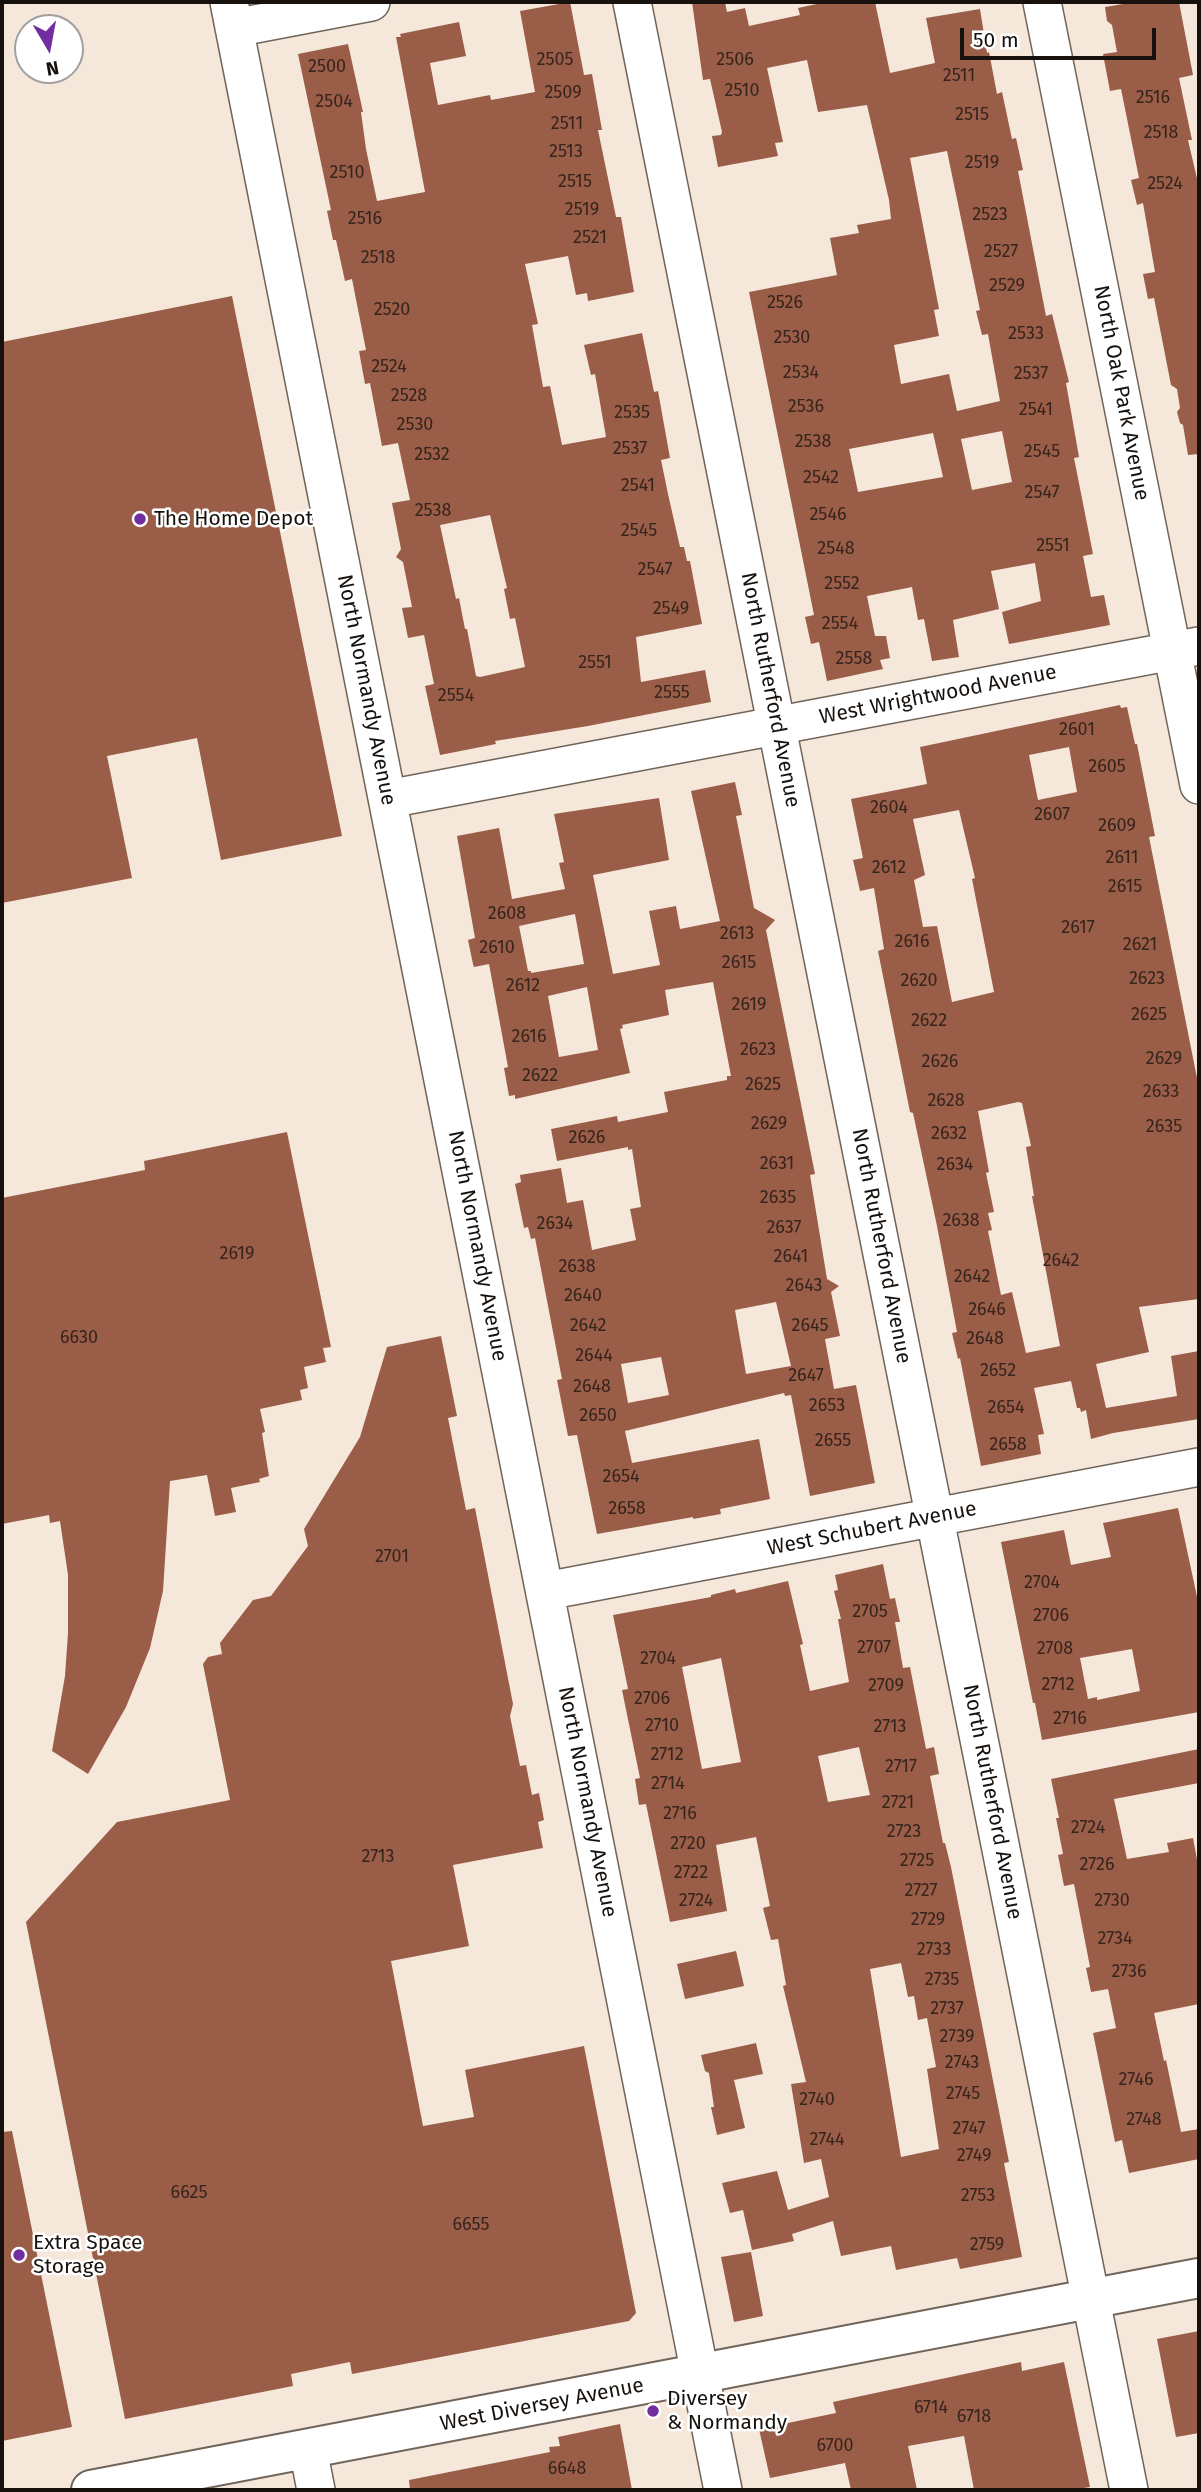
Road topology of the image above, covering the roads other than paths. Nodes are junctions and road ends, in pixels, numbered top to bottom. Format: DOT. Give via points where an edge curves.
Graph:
graph roads {
  1 [pos="371,2"];
  2 [pos="632,2"];
  3 [pos="1042,2"];
  4 [pos="231,15"];
  5 [pos="1186,649"];
  6 [pos="777,726"];
  7 [pos="1199,785"];
  8 [pos="388,799"];
  9 [pos="1199,1466"];
  10 [pos="935,1517"];
  11 [pos="546,1591"];
  12 [pos="1199,2278"];
  13 [pos="1091,2299"];
  14 [pos="699,2375"];
  15 [pos="308,2449"];
  16 [pos="91,2490"];
  17 [pos="316,2490"];
  18 [pos="723,2490"];
  19 [pos="1129,2490"];
  1 -- 4 [label="street"];
  2 -- 6 [label="street, North Rutherford Avenue"];
  3 -- 5 [label="street, North Oak Park Avenue"];
  4 -- 8 [label="street, North Normandy Avenue"];
  5 -- 6 [label="street, West Wrightwood Avenue"];
  5 -- 7 [label="street, North Oak Park Avenue"];
  6 -- 8 [label="street, West Wrightwood Avenue"];
  6 -- 10 [label="street, North Rutherford Avenue"];
  8 -- 11 [label="street, North Normandy Avenue"];
  9 -- 10 [label="street, West Schubert Avenue"];
  10 -- 11 [label="street, West Schubert Avenue"];
  10 -- 13 [label="street, North Rutherford Avenue"];
  11 -- 14 [label="street, North Normandy Avenue"];
  12 -- 13 [label="main road, West Diversey Avenue"];
  13 -- 14 [label="main road, West Diversey Avenue"];
  13 -- 19 [label="street, North Rutherford Avenue"];
  14 -- 15 [label="main road, West Diversey Avenue"];
  14 -- 18 [label="street, North Normandy Avenue"];
  15 -- 16 [label="main road, West Diversey Avenue"];
  15 -- 17 [label="street"];
}
